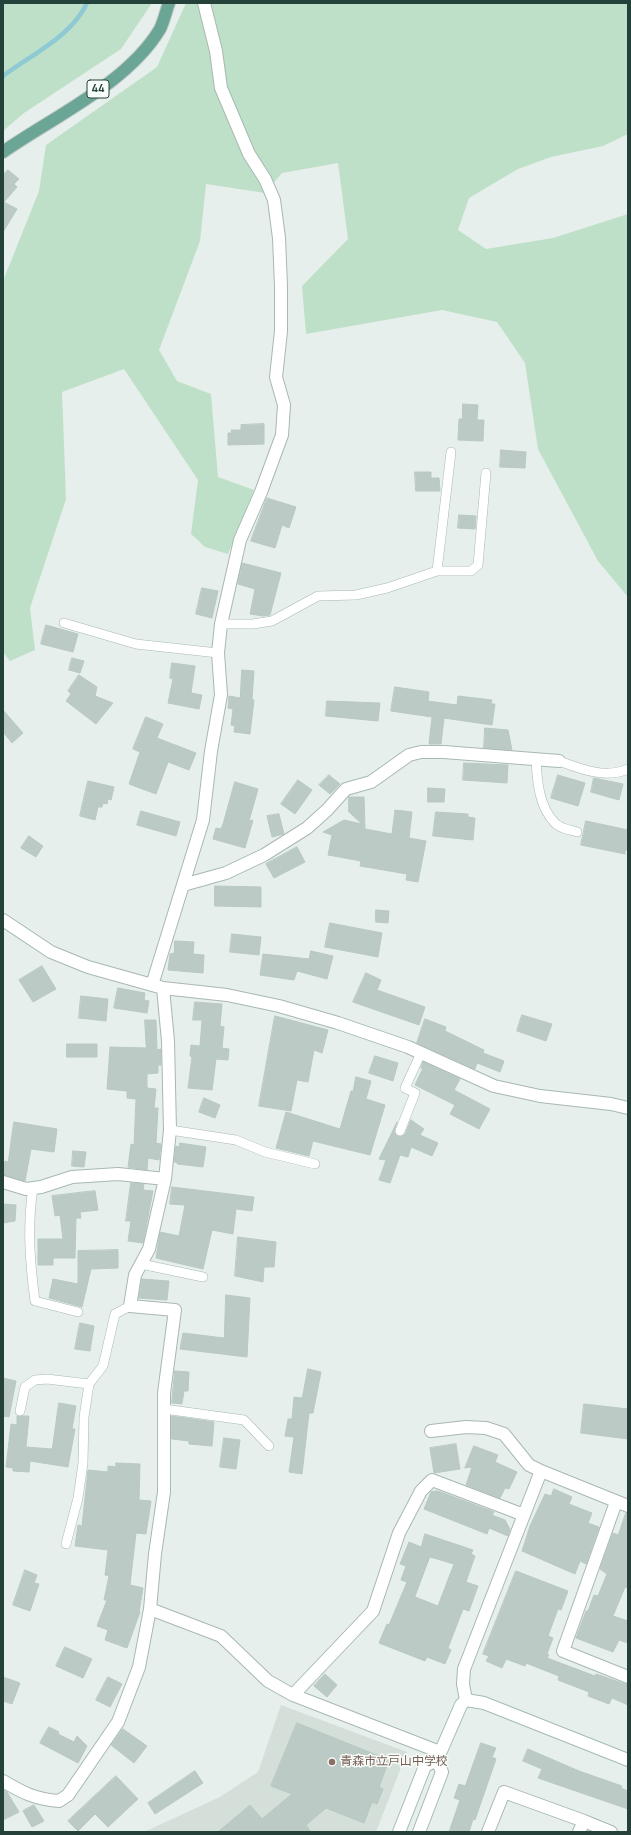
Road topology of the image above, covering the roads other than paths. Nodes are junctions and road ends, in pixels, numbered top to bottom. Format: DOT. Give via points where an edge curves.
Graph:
graph roads {
  1 [pos="169,3"];
  2 [pos="204,3"];
  3 [pos="3,152"];
  4 [pos="451,452"];
  5 [pos="486,474"];
  6 [pos="437,571"];
  7 [pos="64,623"];
  8 [pos="221,624"];
  9 [pos="218,653"];
  10 [pos="536,759"];
  11 [pos="559,761"];
  12 [pos="628,769"];
  13 [pos="577,832"];
  14 [pos="183,885"];
  15 [pos="3,920"];
  16 [pos="157,986"];
  17 [pos="421,1053"];
  18 [pos="628,1108"];
  19 [pos="170,1130"];
  20 [pos="400,1131"];
  21 [pos="316,1164"];
  22 [pos="165,1179"];
  23 [pos="3,1182"];
  24 [pos="32,1188"];
  25 [pos="141,1264"];
  26 [pos="203,1277"];
  27 [pos="130,1306"];
  28 [pos="78,1312"];
  29 [pos="89,1384"];
  30 [pos="164,1409"];
  31 [pos="20,1411"];
  32 [pos="431,1431"];
  33 [pos="269,1446"];
  34 [pos="541,1471"];
  35 [pos="616,1502"];
  36 [pos="628,1506"];
  37 [pos="524,1514"];
  38 [pos="66,1544"];
  39 [pos="150,1609"];
  40 [pos="628,1677"];
  41 [pos="293,1695"];
  42 [pos="466,1700"];
  43 [pos="439,1756"];
  44 [pos="628,1760"];
  45 [pos="3,1780"];
  46 [pos="582,1827"];
  47 [pos="400,1832"];
  48 [pos="419,1832"];
  49 [pos="488,1832"];
  50 [pos="611,1832"];
  1 -- 3 [label="main road, 44" via="160,28 138,58 111,80"];
  2 -- 8 [label="street" via="216,51 221,88 249,154 265,179 274,200 281,286 281,331 276,377 284,405 282,435 240,540"];
  4 -- 6 [label="lane"];
  5 -- 6 [label="lane" via="478,565 471,571"];
  6 -- 8 [label="lane" via="387,588 356,595 318,596 272,621"];
  7 -- 9 [label="lane" via="136,644"];
  8 -- 9 [label="street"];
  9 -- 14 [label="street" via="220,695 203,820"];
  10 -- 11 [label="street"];
  10 -- 13 [label="lane" via="537,779 546,812 557,826"];
  10 -- 14 [label="street" via="444,752 421,752 410,755 371,782 346,789 307,828 264,855 226,873"];
  11 -- 12 [label="lane" via="593,773 621,772"];
  14 -- 16 [label="street"];
  15 -- 16 [label="street" via="51,952 88,967"];
  16 -- 17 [label="street" via="227,995 279,1006 338,1023"];
  16 -- 19 [label="street" via="168,1041"];
  17 -- 18 [label="street" via="494,1086 540,1096"];
  17 -- 20 [label="lane" via="406,1088 415,1093"];
  19 -- 21 [label="lane" via="236,1140 265,1152"];
  19 -- 22 [label="street"];
  22 -- 24 [label="street" via="118,1174 72,1177"];
  22 -- 25 [label="street" via="149,1249"];
  23 -- 24 [label="street" via="26,1189"];
  24 -- 28 [label="lane" via="29,1255 35,1301"];
  25 -- 26 [label="lane"];
  25 -- 27 [label="street" via="135,1275"];
  27 -- 29 [label="lane" via="114,1314 103,1366"];
  27 -- 30 [label="street" via="175,1310"];
  29 -- 31 [label="lane" via="35,1380 25,1387"];
  29 -- 38 [label="lane" via="78,1498"];
  30 -- 33 [label="lane" via="244,1420"];
  30 -- 39 [label="street" via="164,1492"];
  32 -- 34 [label="street" via="486,1428 504,1434 529,1465"];
  34 -- 35 [label="street"];
  34 -- 37 [label="street"];
  35 -- 36 [label="street"];
  35 -- 40 [label="street" via="563,1651"];
  37 -- 41 [label="street" via="432,1480 421,1491 399,1533 373,1611"];
  37 -- 42 [label="street" via="464,1669"];
  39 -- 41 [label="street" via="220,1636 268,1681"];
  39 -- 45 [label="street" via="139,1667 118,1722 68,1795 59,1801 26,1795"];
  41 -- 43 [label="street"];
  42 -- 43 [label="street" via="461,1705"];
  42 -- 44 [label="street" via="484,1704"];
  43 -- 47 [label="street" via="426,1766"];
  43 -- 48 [label="street" via="442,1772"];
  46 -- 49 [label="street" via="504,1792"];
  46 -- 50 [label="street"];
}
